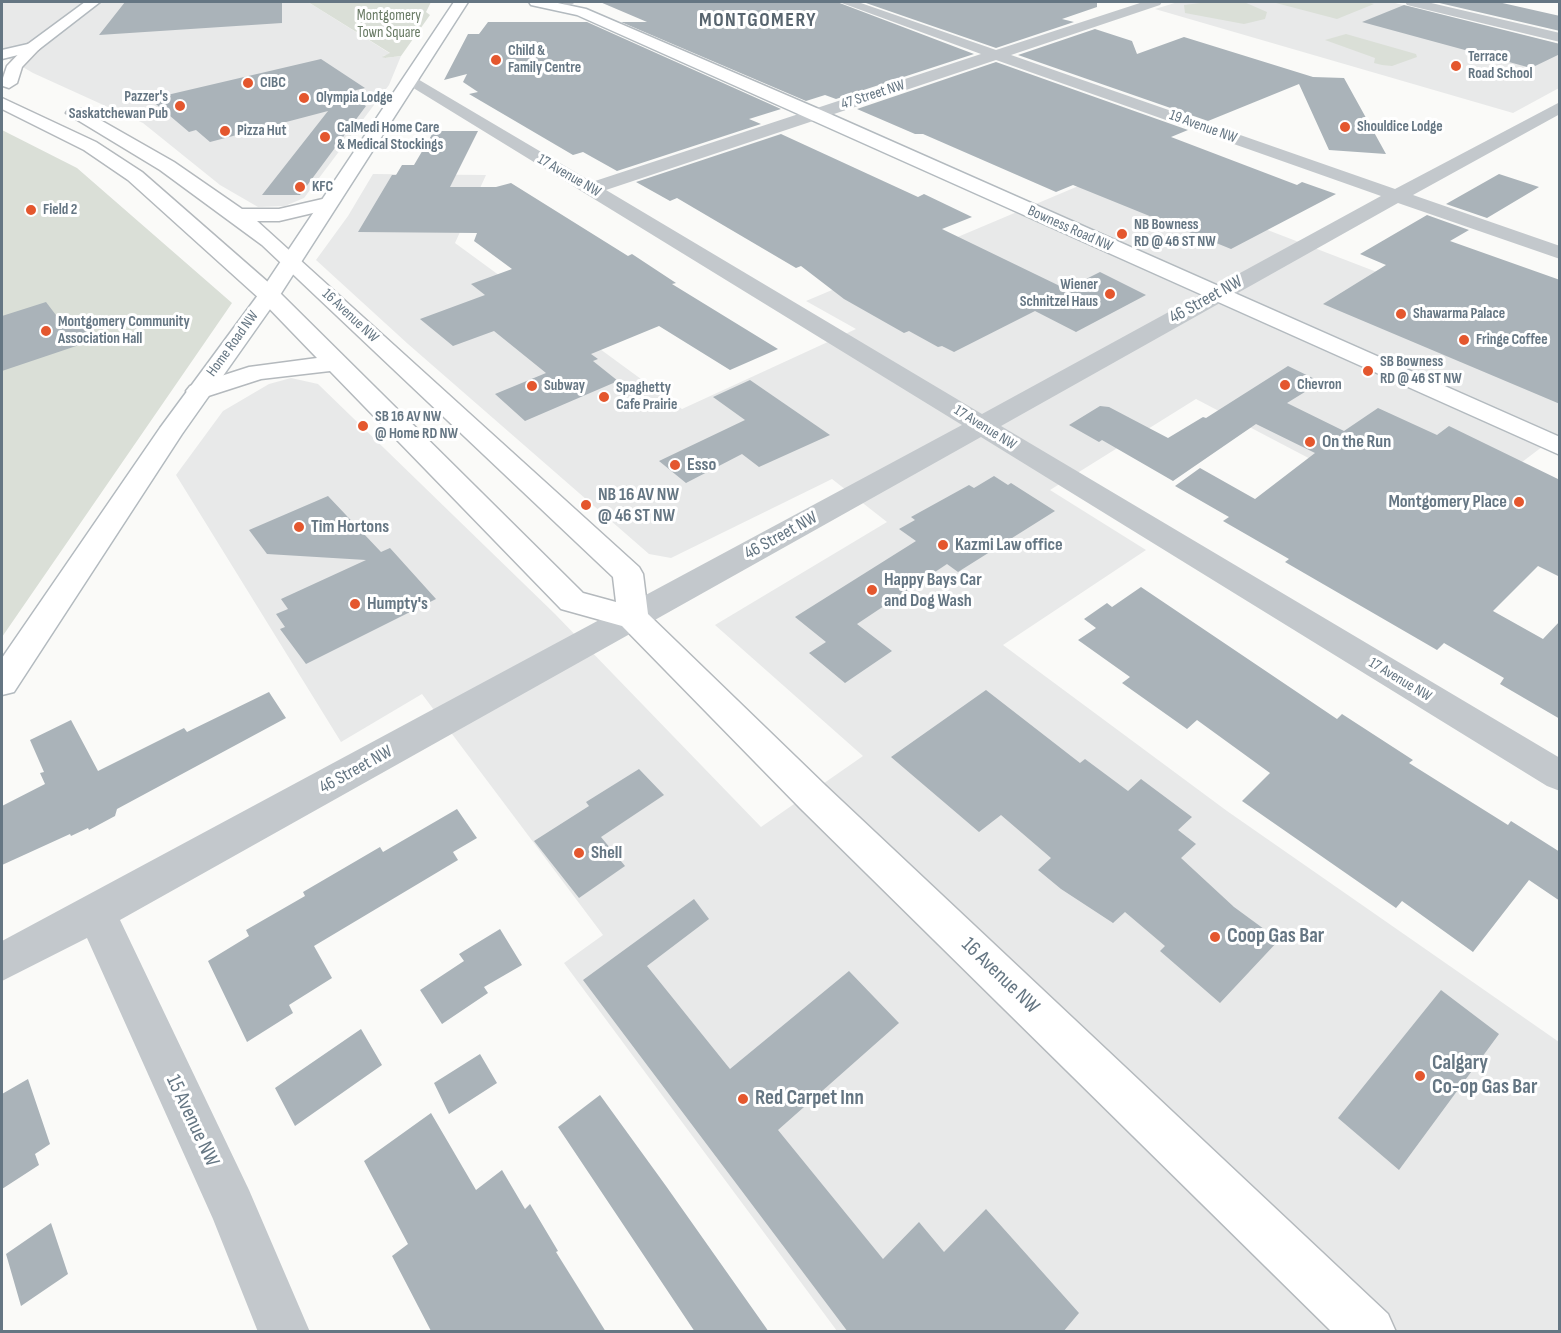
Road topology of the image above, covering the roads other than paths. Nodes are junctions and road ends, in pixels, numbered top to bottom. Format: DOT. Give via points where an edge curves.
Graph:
graph roads {
  1 [pos="93,2"];
  2 [pos="461,2"];
  3 [pos="536,2"];
  4 [pos="846,2"];
  5 [pos="1412,2"];
  6 [pos="1143,3"];
  7 [pos="570,4"];
  8 [pos="1560,39"];
  9 [pos="33,47"];
  10 [pos="2,55"];
  11 [pos="998,55"];
  12 [pos="5,81"];
  13 [pos="410,81"];
  14 [pos="30,93"];
  15 [pos="2,103"];
  16 [pos="62,107"];
  17 [pos="1560,107"];
  18 [pos="815,114"];
  19 [pos="1536,120"];
  20 [pos="1560,128"];
  21 [pos="591,189"];
  22 [pos="1397,196"];
  23 [pos="327,204"];
  24 [pos="237,215"];
  25 [pos="1560,253"];
  26 [pos="291,261"];
  27 [pos="1216,294"];
  28 [pos="269,295"];
  29 [pos="334,363"];
  30 [pos="199,391"];
  31 [pos="981,425"];
  32 [pos="1560,447"];
  33 [pos="633,618"];
  34 [pos="2,683"];
  35 [pos="1560,776"];
  36 [pos="96,913"];
  37 [pos="2,962"];
  38 [pos="284,1332"];
  39 [pos="1370,1332"];
  1 -- 9 [label="main road"];
  2 -- 13 [label="main road, Home Road NW"];
  3 -- 7 [label="main road, Bowness Road NW"];
  4 -- 11 [label="street, 19 Avenue NW"];
  5 -- 8 [label="street"];
  6 -- 11 [label="street, 47 Street NW"];
  7 -- 18 [label="main road, Bowness Road NW"];
  9 -- 10 [label="main road"];
  9 -- 12 [label="main road"];
  11 -- 18 [label="street, 47 Street NW"];
  11 -- 22 [label="street, 19 Avenue NW"];
  12 -- 14 [label="main road"];
  13 -- 21 [label="street, 17 Avenue NW"];
  13 -- 23 [label="main road, Home Road NW"];
  15 -- 28 [label="main road, 16 Avenue NW" via="90,146 135,176"];
  16 -- 24 [label="main road, 16 Avenue NW" via="141,149"];
  17 -- 19 [label="street, 46 Street NW"];
  18 -- 21 [label="street, 47 Street NW"];
  18 -- 27 [label="main road, Bowness Road NW"];
  19 -- 20 [label="street"];
  19 -- 22 [label="street, 46 Street NW"];
  21 -- 31 [label="street, 17 Avenue NW"];
  22 -- 25 [label="street, 19 Avenue NW"];
  22 -- 27 [label="street, 46 Street NW"];
  23 -- 24 [label="main road" via="279,215"];
  23 -- 26 [label="main road, Home Road NW"];
  24 -- 26 [label="main road, 16 Avenue NW"];
  26 -- 28 [label="main road, Home Road NW"];
  26 -- 33 [label="main road, 16 Avenue NW" via="628,574"];
  27 -- 31 [label="street, 46 Street NW"];
  27 -- 32 [label="main road, Bowness Road NW"];
  28 -- 29 [label="main road, 16 Avenue NW"];
  28 -- 30 [label="main road, Home Road NW"];
  29 -- 30 [label="main road" via="258,372"];
  29 -- 33 [label="main road, 16 Avenue NW" via="572,601"];
  30 -- 34 [label="main road, Home Road NW"];
  31 -- 33 [label="street, 46 Street NW"];
  31 -- 35 [label="street, 17 Avenue NW"];
  33 -- 36 [label="street, 46 Street NW"];
  33 -- 39 [label="main road, 16 Avenue NW"];
  36 -- 37 [label="street, 46 Street NW"];
  36 -- 38 [label="street, 15 Avenue NW" via="232,1207"];
}
